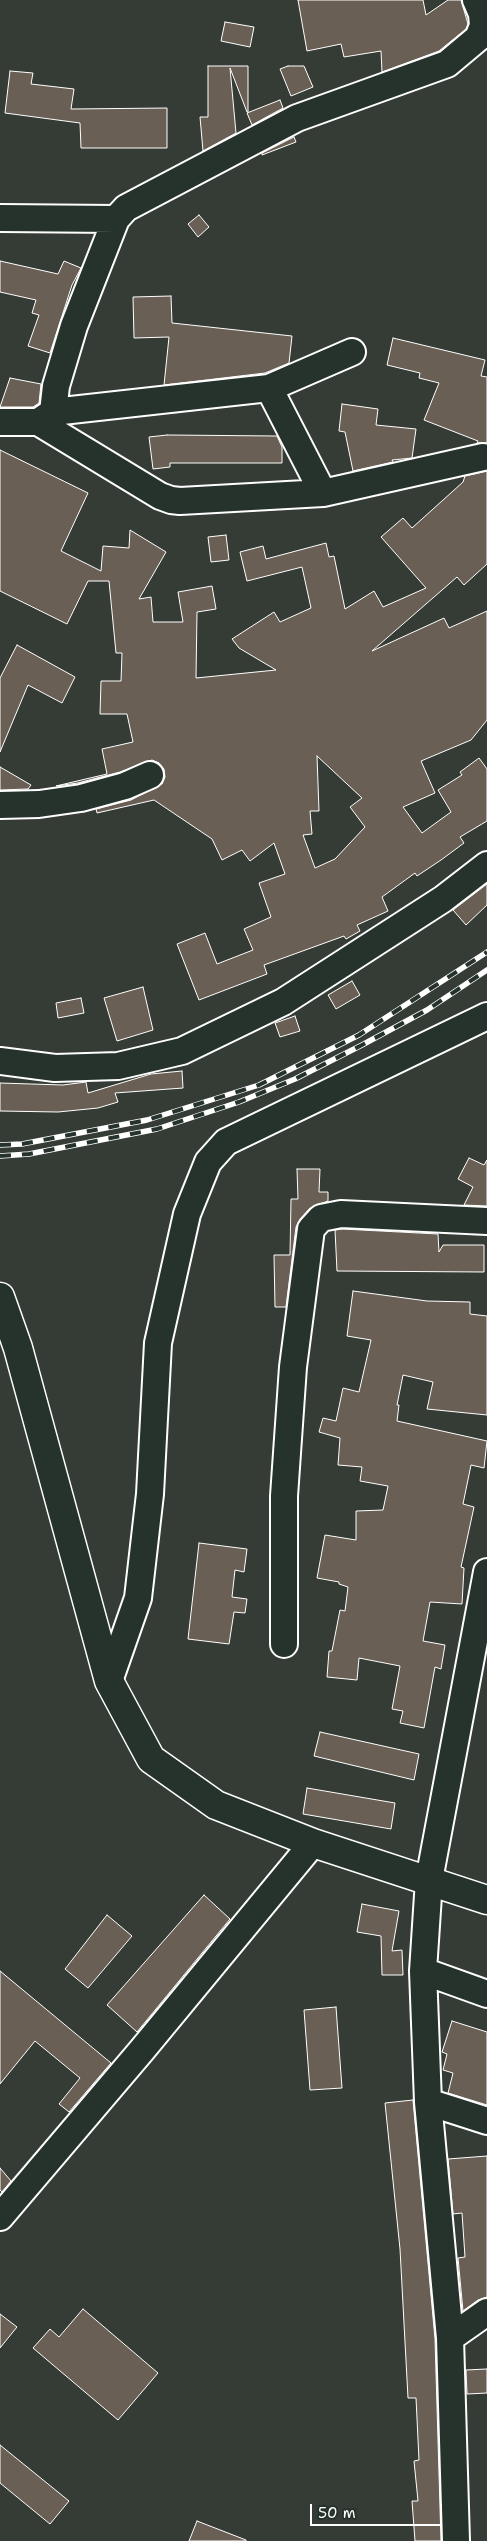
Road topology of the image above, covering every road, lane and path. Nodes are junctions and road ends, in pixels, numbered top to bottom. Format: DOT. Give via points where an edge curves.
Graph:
graph roads {
  1 [pos="476,0"];
  2 [pos="0,218"];
  3 [pos="116,219"];
  4 [pos="352,352"];
  5 [pos="268,388"];
  6 [pos="45,417"];
  7 [pos="0,422"];
  8 [pos="483,457"];
  9 [pos="323,493"];
  10 [pos="150,775"];
  11 [pos="0,805"];
  12 [pos="487,865"];
  13 [pos="487,1016"];
  14 [pos="0,1062"];
  15 [pos="487,1221"];
  16 [pos="0,1297"];
  17 [pos="487,1572"];
  18 [pos="284,1644"];
  19 [pos="109,1681"];
  20 [pos="312,1843"];
  21 [pos="429,1880"];
  22 [pos="487,1900"];
  23 [pos="423,1970"];
  24 [pos="487,1994"];
  25 [pos="428,2102"];
  26 [pos="487,2121"];
  27 [pos="0,2217"];
  28 [pos="487,2312"];
  29 [pos="450,2338"];
  30 [pos="456,2541"];
  1 -- 3 [label="street" via="483,26 478,38 447,64 297,118 126,208"];
  2 -- 3 [label="street"];
  3 -- 6 [label="street" via="74,326"];
  4 -- 5 [label="street"];
  5 -- 6 [label="street"];
  5 -- 9 [label="street"];
  6 -- 7 [label="street"];
  6 -- 9 [label="street" via="160,496 171,500"];
  8 -- 9 [label="street"];
  10 -- 11 [label="street" via="81,798"];
  12 -- 14 [label="street" via="443,899 283,1002 182,1051 118,1066 54,1068"];
  13 -- 19 [label="street" via="226,1142 208,1162 187,1214 158,1343 150,1494 138,1598"];
  15 -- 18 [label="street" via="342,1214 320,1218 310,1229 293,1367 284,1496"];
  16 -- 19 [label="main road" via="18,1348"];
  17 -- 21 [label="street"];
  19 -- 20 [label="main road" via="152,1759 216,1805"];
  20 -- 21 [label="main road"];
  20 -- 27 [label="street"];
  21 -- 22 [label="main road"];
  21 -- 23 [label="street"];
  23 -- 24 [label="street"];
  23 -- 25 [label="street"];
  25 -- 26 [label="street"];
  25 -- 29 [label="street"];
  28 -- 29 [label="street"];
  29 -- 30 [label="street"];
}
